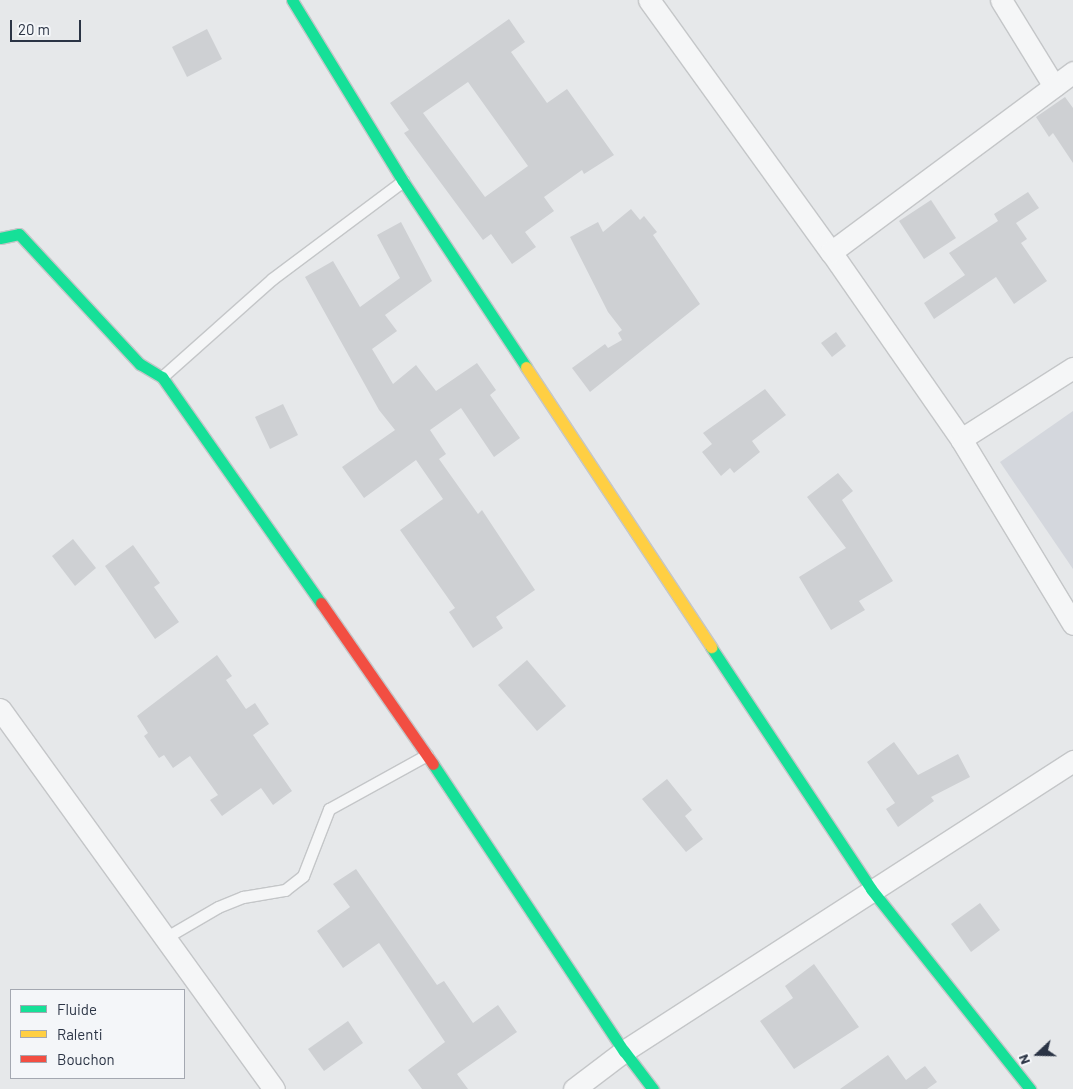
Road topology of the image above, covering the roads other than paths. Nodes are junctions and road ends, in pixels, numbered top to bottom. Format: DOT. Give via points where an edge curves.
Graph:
graph roads {
  1 [pos="292,0"];
  2 [pos="649,0"];
  3 [pos="1001,0"];
  4 [pos="1073,72"];
  5 [pos="1054,86"];
  6 [pos="403,181"];
  7 [pos="0,238"];
  8 [pos="832,252"];
  9 [pos="1073,368"];
  10 [pos="162,376"];
  11 [pos="961,439"];
  12 [pos="1073,624"];
  13 [pos="0,709"];
  14 [pos="427,755"];
  15 [pos="1073,761"];
  16 [pos="871,889"];
  17 [pos="166,938"];
  18 [pos="624,1051"];
  19 [pos="274,1089"];
  20 [pos="574,1089"];
  21 [pos="653,1089"];
  22 [pos="1030,1089"];
  1 -- 6 [label="street"];
  2 -- 8 [label="street"];
  3 -- 5 [label="street"];
  4 -- 5 [label="street"];
  5 -- 8 [label="street"];
  6 -- 10 [label="lane" via="272,279"];
  6 -- 16 [label="street"];
  7 -- 10 [label="street" via="19,234 140,364"];
  8 -- 11 [label="street"];
  9 -- 11 [label="street"];
  10 -- 14 [label="street"];
  11 -- 12 [label="street"];
  13 -- 17 [label="street"];
  14 -- 17 [label="lane" via="329,810 303,876 285,890 243,897"];
  14 -- 18 [label="street"];
  15 -- 16 [label="street"];
  16 -- 18 [label="street"];
  16 -- 22 [label="street"];
  17 -- 19 [label="street"];
  18 -- 20 [label="street"];
  18 -- 21 [label="street"];
}
